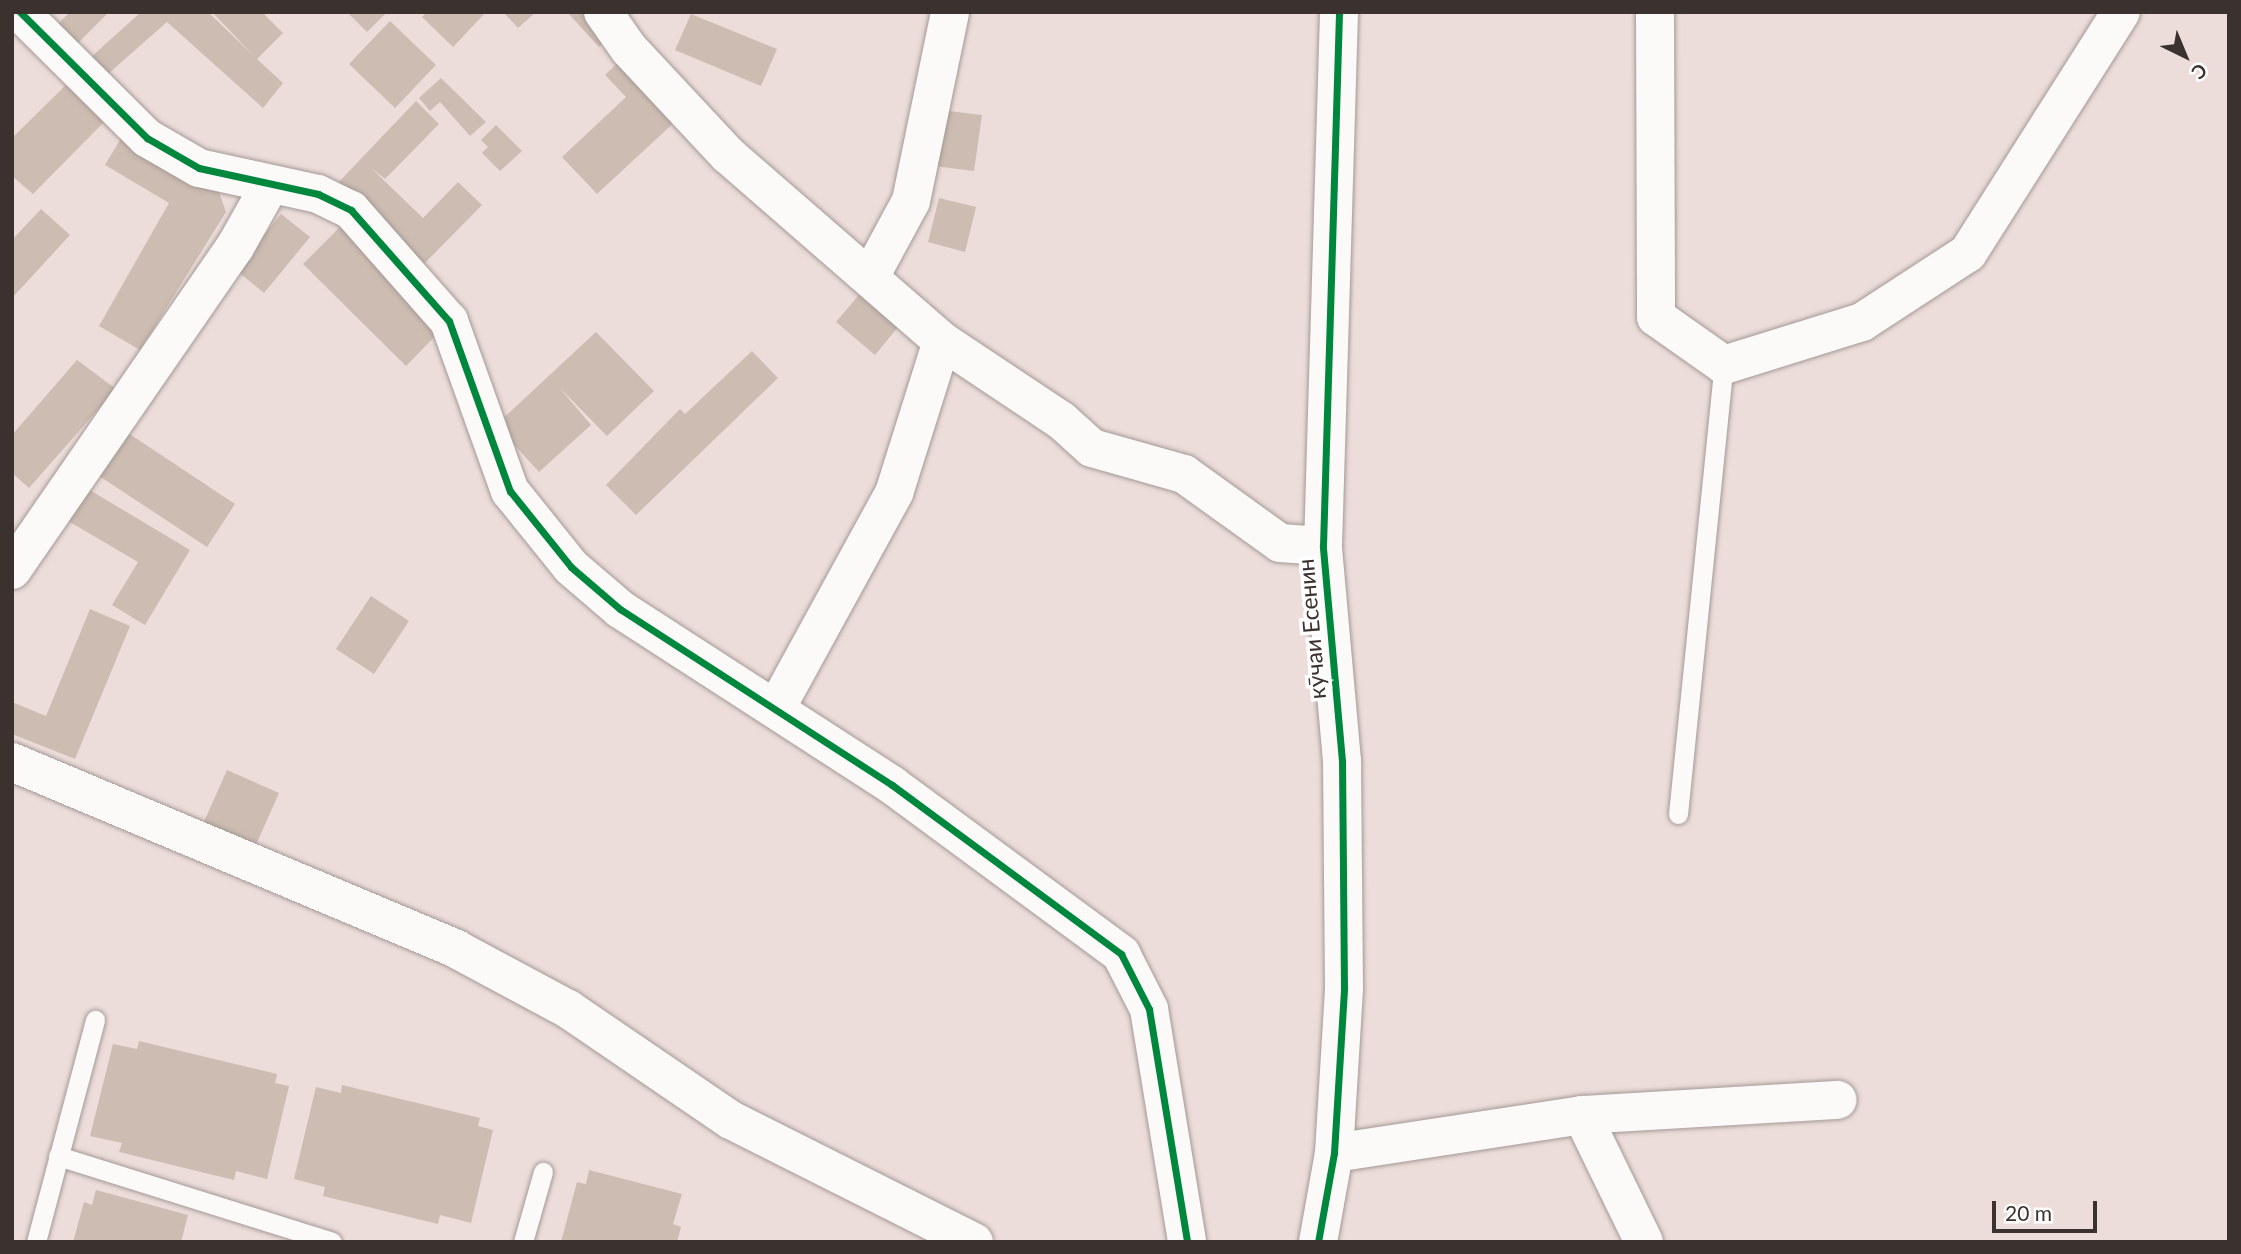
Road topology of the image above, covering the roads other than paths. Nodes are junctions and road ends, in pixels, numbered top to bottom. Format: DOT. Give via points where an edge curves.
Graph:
graph roads {
  1 [pos="20,12"];
  2 [pos="603,12"];
  3 [pos="950,12"];
  4 [pos="1339,12"];
  5 [pos="1655,12"];
  6 [pos="2122,12"];
  7 [pos="270,185"];
  8 [pos="871,275"];
  9 [pos="942,341"];
  10 [pos="1724,365"];
  11 [pos="1323,546"];
  12 [pos="12,570"];
  13 [pos="777,707"];
  14 [pos="12,762"];
  15 [pos="1678,814"];
  16 [pos="94,1020"];
  17 [pos="1838,1100"];
  18 [pos="1582,1115"];
  19 [pos="1334,1153"];
  20 [pos="58,1156"];
  21 [pos="543,1172"];
  22 [pos="36,1242"];
  23 [pos="332,1242"];
  24 [pos="523,1242"];
  25 [pos="974,1242"];
  26 [pos="1187,1242"];
  27 [pos="1318,1242"];
  28 [pos="1644,1242"];
  1 -- 7 [label="street" via="147,138 198,169"];
  2 -- 8 [label="street" via="629,49 728,155"];
  3 -- 8 [label="street" via="911,201"];
  4 -- 11 [label="street, кӯчаи Есенин"];
  5 -- 10 [label="street" via="1656,317"];
  6 -- 10 [label="street" via="1968,253 1863,322"];
  7 -- 12 [label="street" via="236,247"];
  7 -- 13 [label="street" via="318,194 351,210 449,321 510,491 571,567 620,609"];
  8 -- 9 [label="street"];
  9 -- 11 [label="street" via="1062,421 1092,448 1184,474 1280,543"];
  9 -- 13 [label="street" via="894,493"];
  10 -- 15 [label="lane"];
  11 -- 19 [label="street, кӯчаи Есенин" via="1342,761 1344,988"];
  13 -- 26 [label="street" via="1121,954 1149,1009"];
  14 -- 25 [label="street" via="456,948 568,1009 731,1120"];
  16 -- 20 [label="lane"];
  17 -- 18 [label="street"];
  18 -- 19 [label="street"];
  18 -- 28 [label="street"];
  19 -- 27 [label="street, кӯчаи Есенин"];
  20 -- 22 [label="lane"];
  20 -- 23 [label="lane"];
  21 -- 24 [label="lane"];
}
